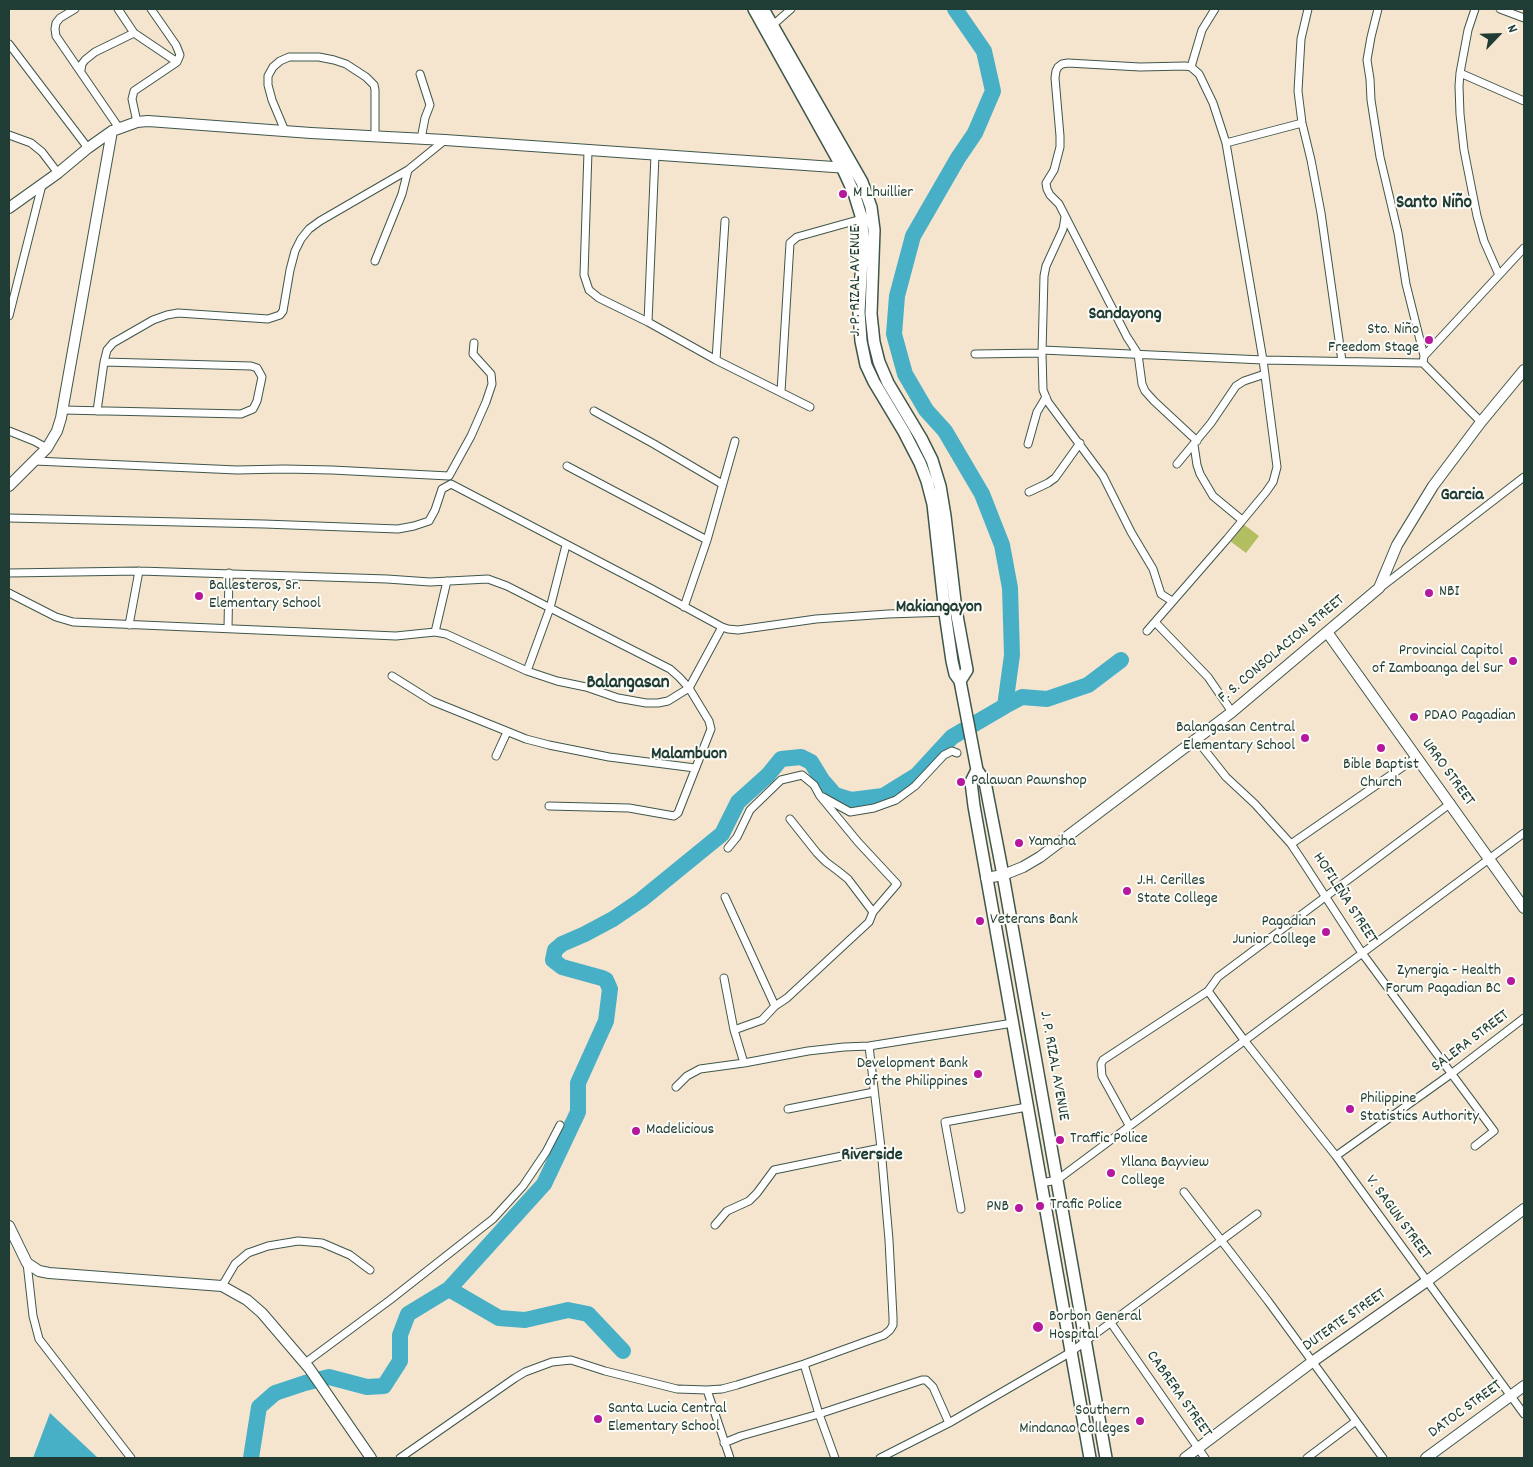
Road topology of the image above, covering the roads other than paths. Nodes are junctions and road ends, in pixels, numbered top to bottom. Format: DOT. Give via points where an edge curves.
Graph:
graph roads {
  1 [pos="75,9"];
  2 [pos="118,9"];
  3 [pos="151,9"];
  4 [pos="754,9"];
  5 [pos="763,9"];
  6 [pos="791,9"];
  7 [pos="1215,9"];
  8 [pos="1308,9"];
  9 [pos="1378,9"];
  10 [pos="1475,9"];
  11 [pos="1500,9"];
  12 [pos="1524,18"];
  13 [pos="773,25"];
  14 [pos="134,33"];
  15 [pos="9,44"];
  16 [pos="177,62"];
  17 [pos="1191,66"];
  18 [pos="81,70"];
  19 [pos="1460,73"];
  20 [pos="420,74"];
  21 [pos="1524,101"];
  22 [pos="137,122"];
  23 [pos="1302,123"];
  24 [pos="115,129"];
  25 [pos="285,132"];
  26 [pos="9,134"];
  27 [pos="375,137"];
  28 [pos="421,139"];
  29 [pos="445,140"];
  30 [pos="1226,143"];
  31 [pos="88,148"];
  32 [pos="588,151"];
  33 [pos="655,155"];
  34 [pos="842,167"];
  35 [pos="854,168"];
  36 [pos="408,170"];
  37 [pos="58,174"];
  38 [pos="42,185"];
  39 [pos="9,208"];
  40 [pos="1065,217"];
  41 [pos="868,218"];
  42 [pos="725,221"];
  43 [pos="1524,248"];
  44 [pos="375,261"];
  45 [pos="1499,275"];
  46 [pos="9,316"];
  47 [pos="648,322"];
  48 [pos="474,343"];
  49 [pos="1042,351"];
  50 [pos="975,354"];
  51 [pos="1138,354"];
  52 [pos="1424,359"];
  53 [pos="716,360"];
  54 [pos="1264,360"];
  55 [pos="1342,361"];
  56 [pos="104,362"];
  57 [pos="1524,370"];
  58 [pos="1265,374"];
  59 [pos="781,392"];
  60 [pos="1046,397"];
  61 [pos="810,407"];
  62 [pos="64,410"];
  63 [pos="97,411"];
  64 [pos="594,411"];
  65 [pos="1481,422"];
  66 [pos="9,431"];
  67 [pos="735,441"];
  68 [pos="1196,443"];
  69 [pos="1028,444"];
  70 [pos="1080,444"];
  71 [pos="47,448"];
  72 [pos="34,461"];
  73 [pos="1178,464"];
  74 [pos="567,466"];
  75 [pos="449,476"];
  76 [pos="1524,477"];
  77 [pos="451,484"];
  78 [pos="722,484"];
  79 [pos="9,486"];
  80 [pos="1029,492"];
  81 [pos="9,518"];
  82 [pos="1242,520"];
  83 [pos="707,540"];
  84 [pos="566,545"];
  85 [pos="139,571"];
  86 [pos="230,573"];
  87 [pos="9,574"];
  88 [pos="447,580"];
  89 [pos="1378,588"];
  90 [pos="9,593"];
  91 [pos="1172,601"];
  92 [pos="684,607"];
  93 [pos="550,608"];
  94 [pos="951,612"];
  95 [pos="1155,622"];
  96 [pos="129,625"];
  97 [pos="722,627"];
  98 [pos="228,628"];
  99 [pos="1147,631"];
  100 [pos="435,632"];
  101 [pos="1327,632"];
  102 [pos="527,671"];
  103 [pos="392,676"];
  104 [pos="689,688"];
  105 [pos="1232,712"];
  106 [pos="507,732"];
  107 [pos="1196,739"];
  108 [pos="957,753"];
  109 [pos="496,756"];
  110 [pos="1417,757"];
  111 [pos="695,768"];
  112 [pos="977,770"];
  113 [pos="820,796"];
  114 [pos="1451,803"];
  115 [pos="549,806"];
  116 [pos="790,818"];
  117 [pos="1524,833"];
  118 [pos="1290,844"];
  119 [pos="728,848"];
  120 [pos="1490,859"];
  121 [pos="1004,875"];
  122 [pos="986,878"];
  123 [pos="725,897"];
  124 [pos="1325,897"];
  125 [pos="1524,908"];
  126 [pos="873,912"];
  127 [pos="1362,953"];
  128 [pos="724,978"];
  129 [pos="1208,991"];
  130 [pos="775,1006"];
  131 [pos="1524,1018"];
  132 [pos="1013,1023"];
  133 [pos="734,1030"];
  134 [pos="1244,1040"];
  135 [pos="869,1046"];
  136 [pos="744,1063"];
  137 [pos="1451,1074"];
  138 [pos="676,1087"];
  139 [pos="874,1092"];
  140 [pos="1028,1108"];
  141 [pos="788,1109"];
  142 [pos="560,1125"];
  143 [pos="1129,1125"];
  144 [pos="1475,1146"];
  145 [pos="881,1148"];
  146 [pos="1336,1156"];
  147 [pos="1057,1180"];
  148 [pos="1041,1183"];
  149 [pos="1184,1192"];
  150 [pos="961,1209"];
  151 [pos="1524,1209"];
  152 [pos="1257,1214"];
  153 [pos="715,1224"];
  154 [pos="9,1226"];
  155 [pos="1222,1240"];
  156 [pos="27,1263"];
  157 [pos="370,1270"];
  158 [pos="1427,1281"];
  159 [pos="222,1286"];
  160 [pos="1076,1292"];
  161 [pos="1062,1294"];
  162 [pos="1111,1324"];
  163 [pos="1085,1343"];
  164 [pos="1071,1352"];
  165 [pos="1312,1362"];
  166 [pos="804,1364"];
  167 [pos="307,1365"];
  168 [pos="1524,1386"];
  169 [pos="707,1390"];
  170 [pos="1511,1396"];
  171 [pos="819,1414"];
  172 [pos="1524,1414"];
  173 [pos="1356,1422"];
  174 [pos="949,1423"];
  175 [pos="724,1443"];
  176 [pos="1198,1448"];
  177 [pos="131,1458"];
  178 [pos="371,1458"];
  179 [pos="400,1458"];
  180 [pos="730,1458"];
  181 [pos="835,1458"];
  182 [pos="880,1458"];
  183 [pos="1090,1458"];
  184 [pos="1106,1458"];
  185 [pos="1185,1458"];
  186 [pos="1205,1458"];
  187 [pos="1307,1458"];
  188 [pos="1383,1458"];
  189 [pos="1426,1458"];
  1 -- 18 [label="street" via="60,18 54,29"];
  2 -- 14 [label="street"];
  3 -- 16 [label="street" via="179,50"];
  4 -- 34 [label="main road, J. P. RIZAL AVENUE"];
  5 -- 13 [label="main road, J. P. RIZAL AVENUE"];
  6 -- 13 [label="street"];
  7 -- 17 [label="street" via="1202,30"];
  8 -- 23 [label="street" via="1299,65"];
  9 -- 52 [label="street" via="1366,60 1371,100 1380,157"];
  10 -- 19 [label="street"];
  11 -- 12 [label="street"];
  13 -- 35 [label="main road, J. P. RIZAL AVENUE"];
  14 -- 16 [label="street"];
  14 -- 18 [label="street" via="95,52 85,60"];
  15 -- 31 [label="street"];
  16 -- 22 [label="street" via="134,91 132,99"];
  17 -- 30 [label="street" via="1204,82"];
  17 -- 40 [label="street" via="1068,63 1058,67 1055,78 1060,147 1054,170 1046,183"];
  18 -- 24 [label="street"];
  19 -- 21 [label="street"];
  19 -- 45 [label="street" via="1464,150 1482,233"];
  20 -- 28 [label="street" via="430,105"];
  22 -- 24 [label="street"];
  22 -- 25 [label="street"];
  23 -- 30 [label="street"];
  23 -- 55 [label="street" via="1320,213"];
  24 -- 31 [label="street"];
  24 -- 62 [label="street"];
  25 -- 27 [label="street"];
  25 -- 27 [label="street" via="272,100 268,76 273,67 289,57 319,57 346,64 374,85"];
  26 -- 37 [label="street" via="31,143"];
  27 -- 28 [label="street"];
  28 -- 29 [label="street"];
  29 -- 32 [label="street"];
  29 -- 36 [label="street"];
  30 -- 54 [label="street"];
  31 -- 37 [label="street"];
  32 -- 33 [label="street"];
  32 -- 47 [label="street" via="586,284 599,298"];
  33 -- 34 [label="street"];
  33 -- 47 [label="street"];
  34 -- 35 [label="street"];
  34 -- 41 [label="main road, J. P. RIZAL AVENUE"];
  35 -- 41 [label="main road, J. P. RIZAL AVENUE" via="862,182"];
  36 -- 44 [label="street" via="402,194"];
  36 -- 56 [label="street" via="309,229 295,250 280,315 268,319 166,315 113,343"];
  37 -- 38 [label="street"];
  38 -- 39 [label="street"];
  38 -- 46 [label="street"];
  40 -- 49 [label="street" via="1044,276"];
  40 -- 51 [label="street"];
  41 -- 59 [label="street" via="797,237 790,243"];
  41 -- 94 [label="main road, J. P. RIZAL AVENUE" via="859,312 860,341 866,365 920,463 940,516"];
  42 -- 53 [label="street"];
  43 -- 45 [label="street"];
  45 -- 52 [label="street"];
  47 -- 53 [label="street"];
  48 -- 75 [label="street" via="474,354 491,374 492,384 471,436"];
  49 -- 50 [label="street"];
  49 -- 51 [label="street"];
  49 -- 60 [label="street" via="1042,384"];
  51 -- 54 [label="street"];
  51 -- 68 [label="street" via="1145,391"];
  52 -- 55 [label="street"];
  52 -- 65 [label="street"];
  53 -- 59 [label="street"];
  54 -- 55 [label="street"];
  54 -- 58 [label="street"];
  56 -- 63 [label="street"];
  56 -- 63 [label="street" via="252,366 262,377 252,410 241,414"];
  57 -- 65 [label="street, F. S. CONSOLACION STREET"];
  58 -- 68 [label="street" via="1236,386"];
  58 -- 82 [label="street" via="1277,467 1266,492"];
  59 -- 61 [label="street"];
  60 -- 69 [label="street" via="1037,412"];
  60 -- 70 [label="street"];
  62 -- 63 [label="street"];
  62 -- 71 [label="street"];
  64 -- 78 [label="street"];
  65 -- 89 [label="street, F. S. CONSOLACION STREET" via="1433,486 1397,545"];
  66 -- 71 [label="street"];
  67 -- 78 [label="street"];
  68 -- 73 [label="street"];
  68 -- 82 [label="street" via="1197,465 1213,496"];
  70 -- 80 [label="street" via="1055,478"];
  70 -- 91 [label="street" via="1103,476 1153,569 1161,594"];
  71 -- 72 [label="street"];
  72 -- 75 [label="street"];
  72 -- 79 [label="street"];
  74 -- 83 [label="street"];
  75 -- 77 [label="street"];
  76 -- 89 [label="street"];
  77 -- 81 [label="street" via="442,489 429,521 398,529"];
  77 -- 84 [label="street"];
  78 -- 83 [label="street"];
  82 -- 91 [label="street"];
  83 -- 92 [label="street"];
  84 -- 92 [label="street"];
  84 -- 93 [label="street"];
  85 -- 86 [label="street"];
  85 -- 87 [label="street"];
  85 -- 96 [label="street"];
  86 -- 88 [label="street" via="430,582"];
  86 -- 98 [label="street"];
  88 -- 93 [label="street" via="488,579"];
  88 -- 100 [label="street"];
  89 -- 101 [label="street, F. S. CONSOLACION STREET"];
  90 -- 96 [label="street" via="56,618"];
  91 -- 95 [label="street"];
  92 -- 97 [label="street"];
  93 -- 102 [label="street"];
  93 -- 104 [label="street" via="663,665"];
  94 -- 97 [label="street" via="816,619 738,630"];
  94 -- 112 [label="main road, J. P. RIZAL AVENUE" via="966,670 960,681"];
  95 -- 99 [label="street"];
  95 -- 105 [label="street" via="1208,677"];
  96 -- 98 [label="street"];
  97 -- 104 [label="street"];
  98 -- 100 [label="street" via="396,636"];
  100 -- 102 [label="street" via="457,638"];
  101 -- 105 [label="street, F. S. CONSOLACION STREET"];
  101 -- 110 [label="street, URRO STREET"];
  102 -- 104 [label="street" via="646,703 668,701"];
  103 -- 106 [label="street" via="432,701"];
  104 -- 111 [label="street" via="711,729"];
  105 -- 107 [label="street, F. S. CONSOLACION STREET"];
  106 -- 109 [label="street"];
  106 -- 111 [label="street" via="549,745 609,757"];
  107 -- 118 [label="street, HOFILEÑA STREET" via="1226,777"];
  107 -- 121 [label="street, F. S. CONSOLACION STREET" via="1040,857"];
  108 -- 113 [label="street" via="944,754 915,786 896,800 874,808 850,812"];
  110 -- 114 [label="street, URRO STREET"];
  110 -- 118 [label="street"];
  111 -- 115 [label="street" via="674,816 629,808"];
  112 -- 121 [label="main road, J. P. RIZAL AVENUE" via="985,782"];
  112 -- 122 [label="main road, J. P. RIZAL AVENUE" via="971,782"];
  113 -- 119 [label="street" via="814,785 802,775 781,780 750,810"];
  113 -- 126 [label="street" via="897,883"];
  114 -- 120 [label="street, URRO STREET"];
  114 -- 124 [label="street"];
  116 -- 126 [label="street" via="826,862 848,879"];
  117 -- 120 [label="street"];
  118 -- 124 [label="street, HOFILEÑA STREET"];
  120 -- 125 [label="street, URRO STREET"];
  120 -- 127 [label="street"];
  121 -- 122 [label="street, F. S. CONSOLACION STREET"];
  121 -- 147 [label="main road, J. P. RIZAL AVENUE"];
  122 -- 132 [label="main road, J. P. RIZAL AVENUE"];
  123 -- 130 [label="street"];
  124 -- 127 [label="street, HOFILEÑA STREET"];
  124 -- 129 [label="street" via="1218,977"];
  126 -- 130 [label="street" via="869,922"];
  127 -- 134 [label="street"];
  127 -- 137 [label="street, HOFILEÑA STREET"];
  128 -- 133 [label="street"];
  129 -- 134 [label="street, V. SAGUN STREET"];
  129 -- 143 [label="street" via="1103,1060 1102,1076"];
  130 -- 133 [label="street" via="762,1020"];
  131 -- 137 [label="street, SALERA STREET"];
  132 -- 135 [label="street"];
  132 -- 140 [label="main road, J. P. RIZAL AVENUE"];
  133 -- 136 [label="street"];
  134 -- 143 [label="street"];
  134 -- 146 [label="street, V. SAGUN STREET"];
  135 -- 136 [label="street" via="808,1051"];
  135 -- 139 [label="street"];
  136 -- 138 [label="street" via="700,1069"];
  137 -- 144 [label="street, HOFILEÑA STREET" via="1494,1131"];
  137 -- 146 [label="street, SALERA STREET"];
  139 -- 141 [label="street"];
  139 -- 145 [label="street"];
  140 -- 148 [label="main road, J. P. RIZAL AVENUE"];
  140 -- 150 [label="street" via="945,1122"];
  142 -- 167 [label="street" via="546,1152 501,1213"];
  143 -- 147 [label="street"];
  145 -- 153 [label="street" via="774,1170 756,1194 727,1212"];
  145 -- 166 [label="street" via="892,1325 884,1335"];
  146 -- 158 [label="street, V. SAGUN STREET"];
  147 -- 148 [label="street"];
  147 -- 160 [label="main road, J. P. RIZAL AVENUE"];
  148 -- 161 [label="main road, J. P. RIZAL AVENUE"];
  149 -- 155 [label="street"];
  151 -- 158 [label="street, DUTERTE STREET"];
  152 -- 155 [label="street"];
  154 -- 156 [label="street"];
  155 -- 162 [label="street"];
  155 -- 165 [label="street"];
  156 -- 159 [label="street" via="49,1273"];
  156 -- 177 [label="street" via="39,1339"];
  157 -- 159 [label="street" via="350,1255 322,1243 298,1241 248,1253 236,1264"];
  158 -- 165 [label="street, DUTERTE STREET"];
  158 -- 170 [label="street, V. SAGUN STREET"];
  159 -- 167 [label="street" via="262,1312"];
  160 -- 161 [label="main road"];
  160 -- 163 [label="main road, J. P. RIZAL AVENUE"];
  161 -- 164 [label="main road, J. P. RIZAL AVENUE"];
  162 -- 163 [label="street"];
  162 -- 176 [label="street, CABRERA STREET"];
  163 -- 164 [label="street"];
  163 -- 184 [label="main road, J. P. RIZAL AVENUE"];
  164 -- 174 [label="street"];
  164 -- 183 [label="main road, J. P. RIZAL AVENUE"];
  165 -- 173 [label="street"];
  165 -- 176 [label="street, DUTERTE STREET"];
  166 -- 169 [label="street" via="737,1385"];
  166 -- 171 [label="street"];
  167 -- 178 [label="street"];
  168 -- 170 [label="street, DATOC STREET"];
  169 -- 175 [label="street"];
  169 -- 179 [label="street" via="677,1389 571,1360 552,1362 515,1378"];
  170 -- 172 [label="street, V. SAGUN STREET"];
  170 -- 189 [label="street, DATOC STREET"];
  171 -- 174 [label="street" via="926,1380 933,1387"];
  171 -- 175 [label="street"];
  171 -- 181 [label="street"];
  173 -- 187 [label="street"];
  173 -- 188 [label="street"];
  174 -- 182 [label="street"];
  175 -- 180 [label="street"];
  176 -- 185 [label="street, DUTERTE STREET"];
  176 -- 186 [label="street, CABRERA STREET"];
}
